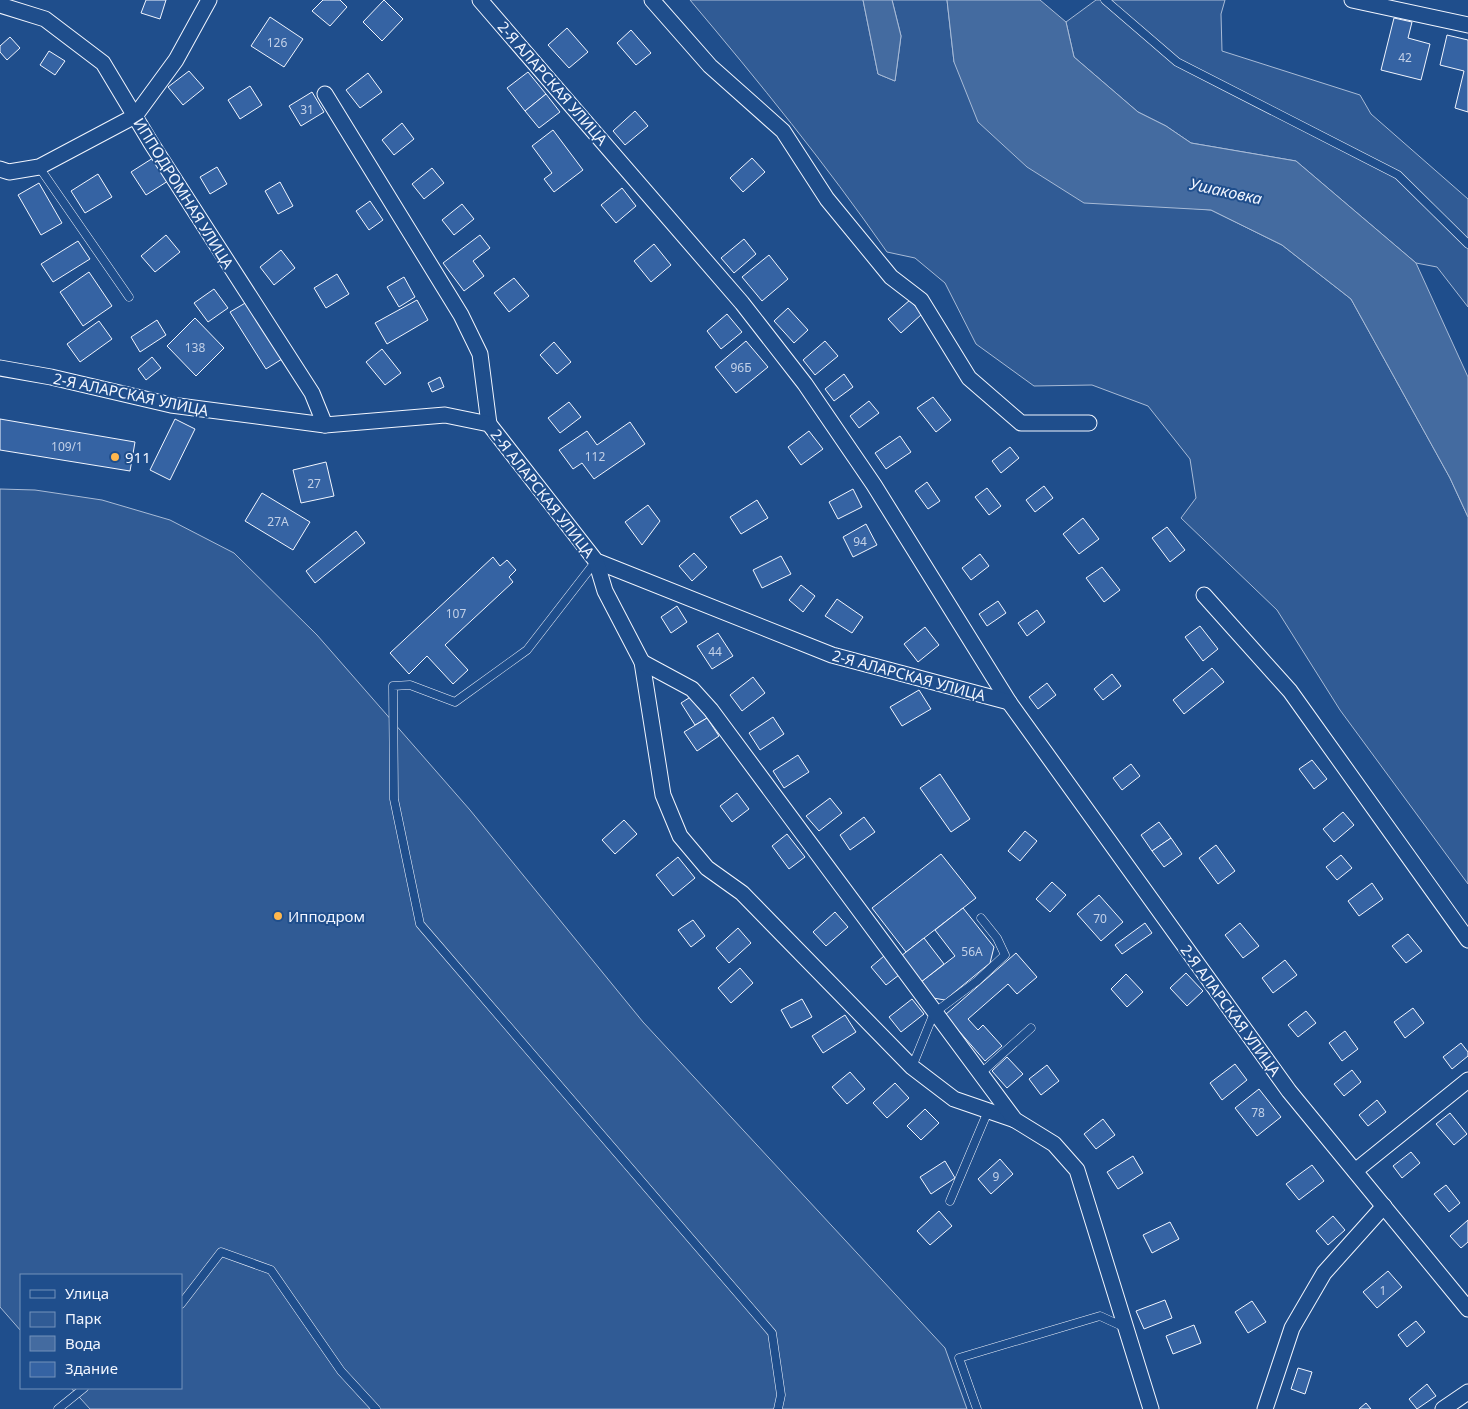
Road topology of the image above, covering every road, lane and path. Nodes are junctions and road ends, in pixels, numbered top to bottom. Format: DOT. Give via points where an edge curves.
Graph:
graph roads {
  1 [pos="209,0"];
  2 [pos="480,0"];
  3 [pos="652,0"];
  4 [pos="1105,0"];
  5 [pos="1352,0"];
  6 [pos="0,5"];
  7 [pos="1468,25"];
  8 [pos="325,94"];
  9 [pos="136,116"];
  10 [pos="39,167"];
  11 [pos="0,168"];
  12 [pos="1468,244"];
  13 [pos="129,297"];
  14 [pos="0,368"];
  15 [pos="1089,423"];
  16 [pos="489,424"];
  17 [pos="325,426"];
  18 [pos="596,561"];
  19 [pos="1204,595"];
  20 [pos="642,662"];
  21 [pos="1008,702"];
  22 [pos="981,918"];
  23 [pos="1468,940"];
  24 [pos="934,1013"];
  25 [pos="1031,1028"];
  26 [pos="912,1067"];
  27 [pos="980,1074"];
  28 [pos="1468,1080"];
  29 [pos="988,1111"];
  30 [pos="1015,1120"];
  31 [pos="1355,1170"];
  32 [pos="950,1201"];
  33 [pos="1384,1206"];
  34 [pos="182,1303"];
  35 [pos="1468,1309"];
  36 [pos="1126,1328"];
  37 [pos="83,1389"];
  38 [pos="1468,1392"];
  39 [pos="58,1409"];
  40 [pos="376,1409"];
  41 [pos="778,1409"];
  42 [pos="977,1409"];
  43 [pos="1151,1409"];
  44 [pos="1265,1409"];
  45 [pos="1443,1409"];
  1 -- 9 [label="street" via="176,60"];
  2 -- 21 [label="street, 2-Я АЛАРСКАЯ УЛИЦА" via="742,303 805,384 874,485"];
  3 -- 15 [label="street" via="710,66 783,130 827,199 891,277 921,300 969,378 1021,423"];
  4 -- 12 [label="lane" via="1177,62 1398,175"];
  5 -- 7 [label="street"];
  6 -- 9 [label="street, ИППОДРОМНАЯ УЛИЦА" via="45,19 103,63"];
  8 -- 16 [label="street" via="461,315 480,354"];
  9 -- 10 [label="street"];
  9 -- 17 [label="street, ИППОДРОМНАЯ УЛИЦА" via="312,393"];
  10 -- 11 [label="street" via="9,172"];
  10 -- 13 [label="lane"];
  14 -- 17 [label="street, 2-Я АЛАРСКАЯ УЛИЦА" via="171,405"];
  16 -- 17 [label="street, 2-Я АЛАРСКАЯ УЛИЦА" via="445,415"];
  16 -- 18 [label="street, 2-Я АЛАРСКАЯ УЛИЦА"];
  18 -- 20 [label="street" via="605,591"];
  18 -- 21 [label="street, 2-Я АЛАРСКАЯ УЛИЦА" via="832,655"];
  18 -- 41 [label="lane" via="527,650 455,702 410,685 393,686 394,799 420,924 772,1333 782,1395"];
  19 -- 23 [label="street" via="1290,691"];
  20 -- 24 [label="street" via="692,689 711,710"];
  20 -- 26 [label="street" via="663,795 680,836 707,868 742,893"];
  21 -- 31 [label="street, 2-Я АЛАРСКАЯ УЛИЦА" via="1289,1091"];
  22 -- 24 [label="lane" via="997,938 1005,955 977,982"];
  24 -- 26 [label="lane"];
  24 -- 27 [label="street"];
  25 -- 27 [label="lane"];
  26 -- 29 [label="street" via="954,1099"];
  27 -- 30 [label="street"];
  28 -- 31 [label="street"];
  29 -- 30 [label="street"];
  29 -- 32 [label="lane"];
  30 -- 36 [label="street" via="1054,1144 1077,1170"];
  31 -- 33 [label="street, 2-Я АЛАРСКАЯ УЛИЦА"];
  33 -- 35 [label="street, 2-Я АЛАРСКАЯ УЛИЦА"];
  33 -- 44 [label="street" via="1324,1273 1292,1328"];
  34 -- 40 [label="lane" via="221,1252 271,1270 341,1371"];
  36 -- 42 [label="lane" via="1100,1316 960,1358"];
  36 -- 43 [label="street"];
  37 -- 39 [label="lane"];
  38 -- 45 [label="street"];
}
